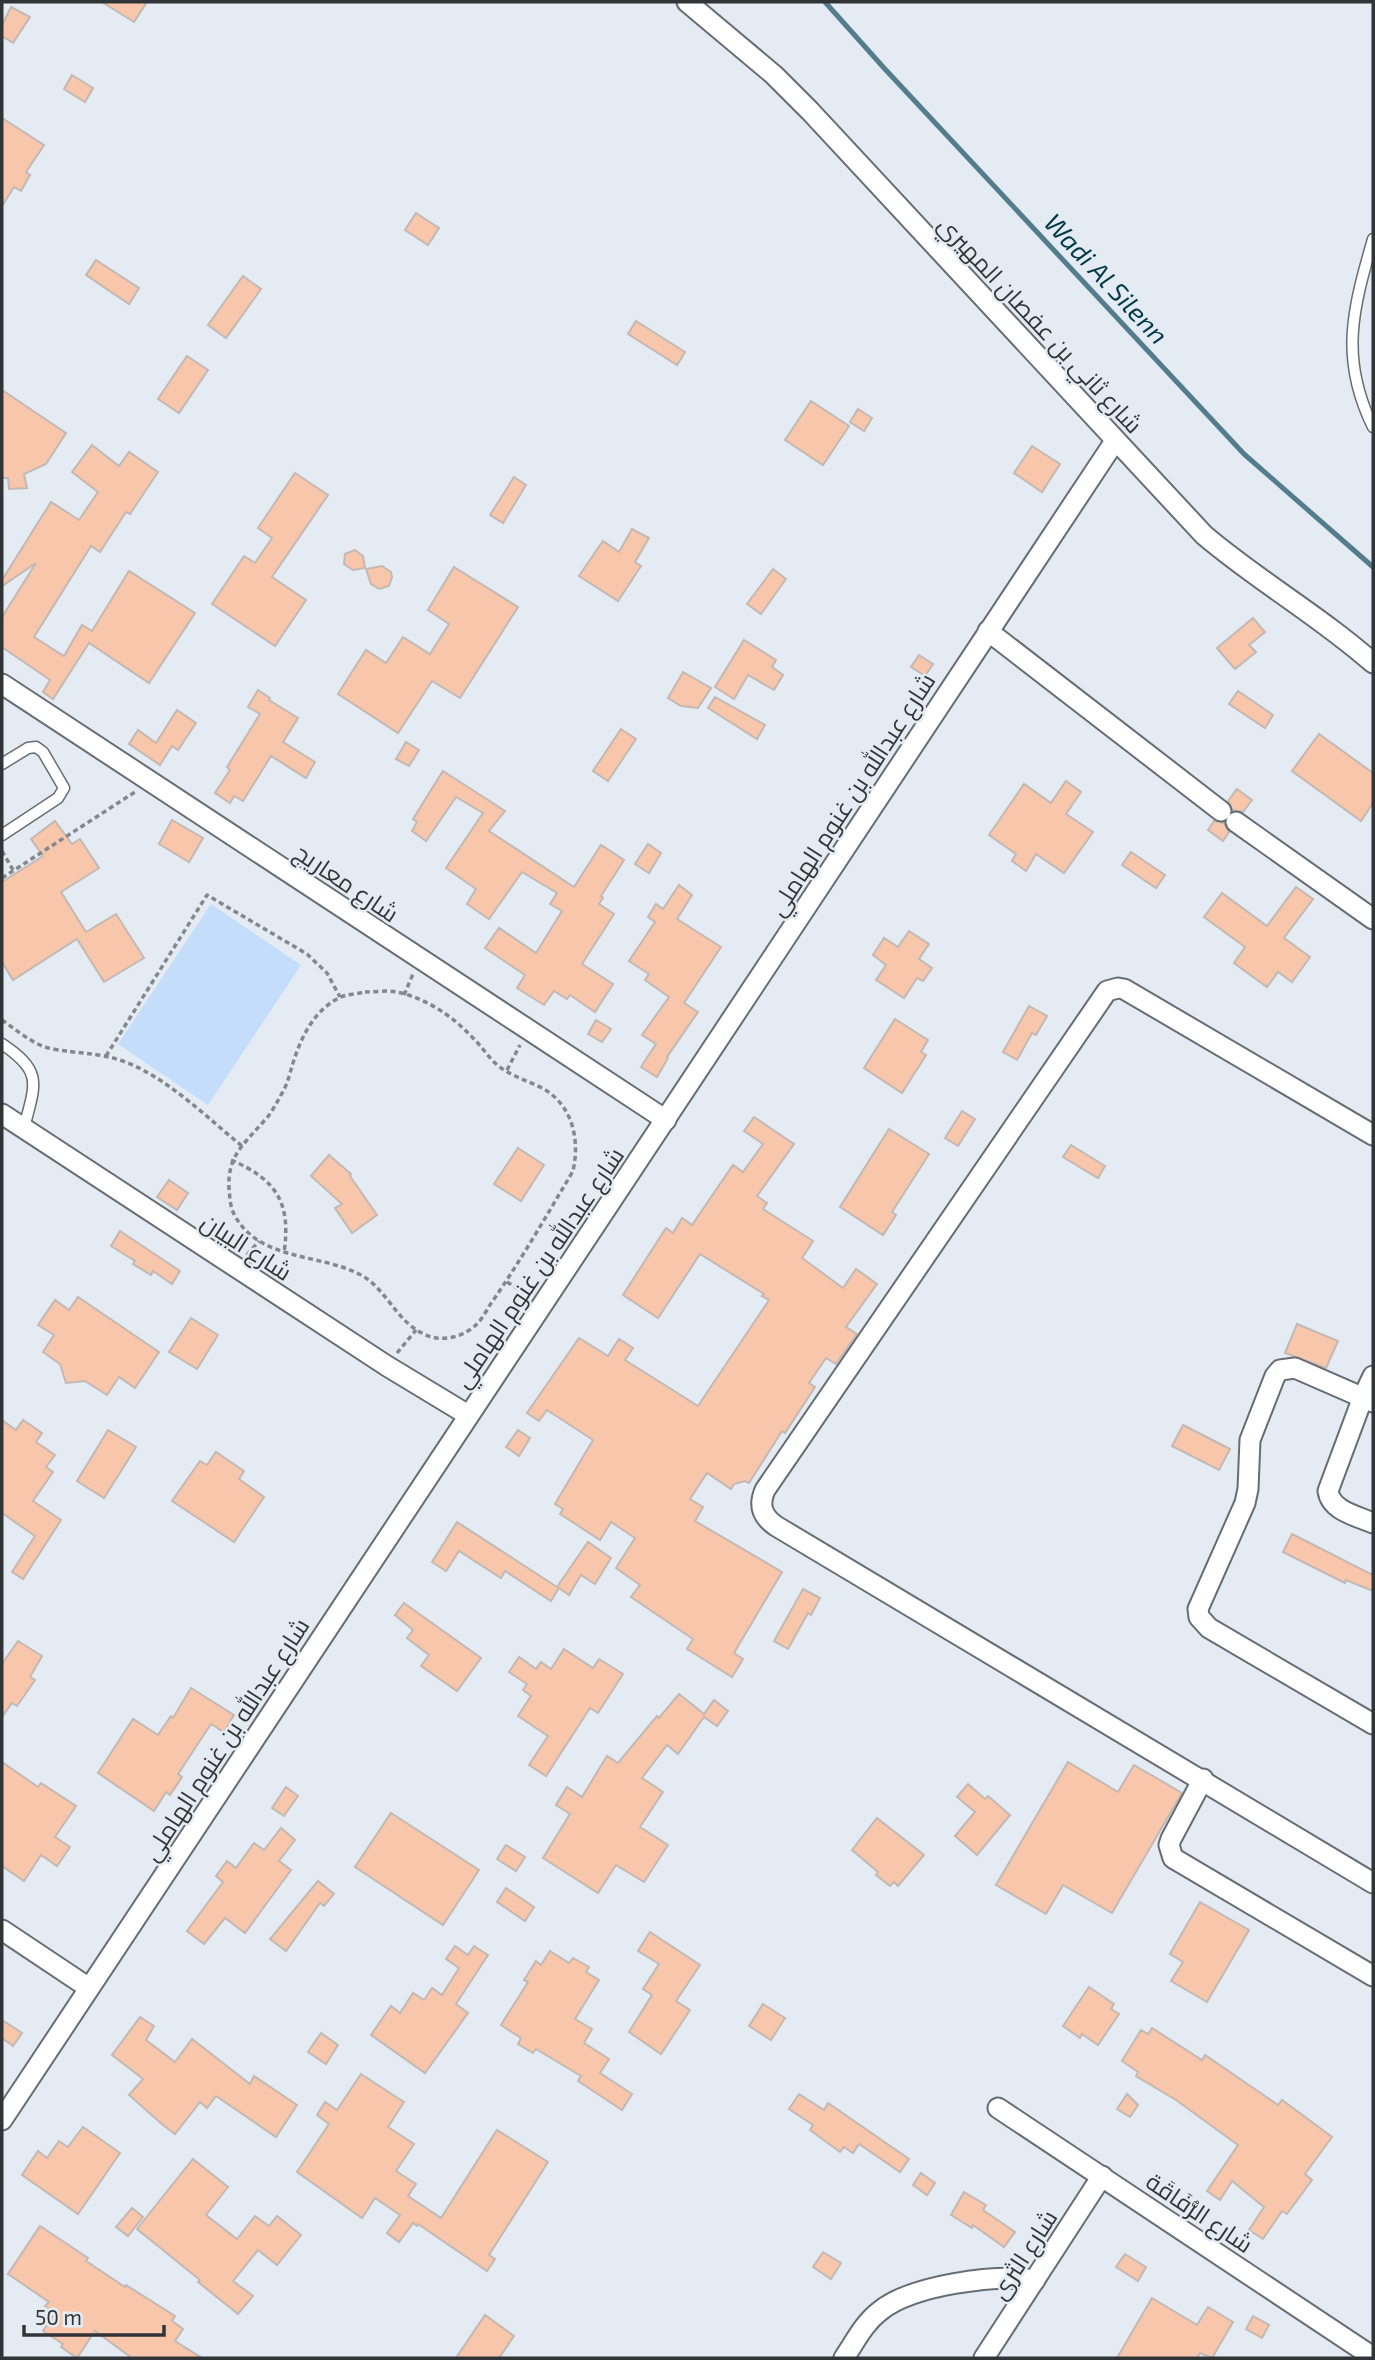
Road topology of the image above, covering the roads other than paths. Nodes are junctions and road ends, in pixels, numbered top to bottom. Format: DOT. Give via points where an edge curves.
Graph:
graph roads {
  1 [pos="687,2"];
  2 [pos="1373,239"];
  3 [pos="1373,427"];
  4 [pos="1115,441"];
  5 [pos="988,631"];
  6 [pos="1373,663"];
  7 [pos="2,684"];
  8 [pos="2,764"];
  9 [pos="2,835"];
  10 [pos="1373,919"];
  11 [pos="2,1044"];
  12 [pos="2,1114"];
  13 [pos="666,1120"];
  14 [pos="24,1128"];
  15 [pos="1373,1135"];
  16 [pos="1373,1376"];
  17 [pos="1368,1400"];
  18 [pos="468,1415"];
  19 [pos="1373,1523"];
  20 [pos="1373,1724"];
  21 [pos="1203,1779"];
  22 [pos="1373,1883"];
  23 [pos="2,1930"];
  24 [pos="1373,1976"];
  25 [pos="89,1988"];
  26 [pos="998,2108"];
  27 [pos="2,2120"];
  28 [pos="1102,2176"];
  29 [pos="1035,2280"];
  30 [pos="1373,2357"];
  31 [pos="844,2358"];
  32 [pos="984,2358"];
  1 -- 4 [label="street, شارع ثاني بن عفصان المهيري" via="810,111"];
  2 -- 3 [label="lane" via="1353,316 1351,347 1355,378"];
  4 -- 5 [label="street, شارع عبدالله بن غنوم الهاملي"];
  4 -- 6 [label="street, شارع ثاني بن عفصان المهيري" via="1204,535"];
  5 -- 10 [label="street" via="1229,816"];
  5 -- 13 [label="street, شارع عبدالله بن غنوم الهاملي"];
  7 -- 13 [label="street, شارع معاريج"];
  8 -- 9 [label="lane" via="36,747 64,788 58,798"];
  11 -- 14 [label="lane" via="26,1062 34,1080"];
  12 -- 14 [label="street, شارع البيان"];
  13 -- 18 [label="street, شارع عبدالله بن غنوم الهاملي"];
  14 -- 18 [label="street, شارع البيان"];
  15 -- 21 [label="street" via="1124,989 1107,991 762,1498 764,1515 776,1526"];
  16 -- 17 [label="street"];
  17 -- 19 [label="street" via="1328,1491 1337,1507"];
  17 -- 20 [label="street" via="1295,1368 1280,1370 1275,1376 1250,1440 1245,1503 1198,1609 1209,1628"];
  18 -- 25 [label="street, شارع عبدالله بن غنوم الهاملي"];
  21 -- 22 [label="street"];
  21 -- 24 [label="street" via="1171,1839 1173,1858"];
  23 -- 25 [label="street"];
  25 -- 27 [label="street, شارع عبدالله بن غنوم الهاملي"];
  26 -- 28 [label="street, شارع الرُّفَاقَة"];
  28 -- 29 [label="street, شارع الثرى"];
  28 -- 30 [label="street, شارع الرُّفَاقَة"];
  29 -- 31 [label="street" via="993,2278 905,2297 869,2322"];
  29 -- 32 [label="street, شارع الثرى"];
}
